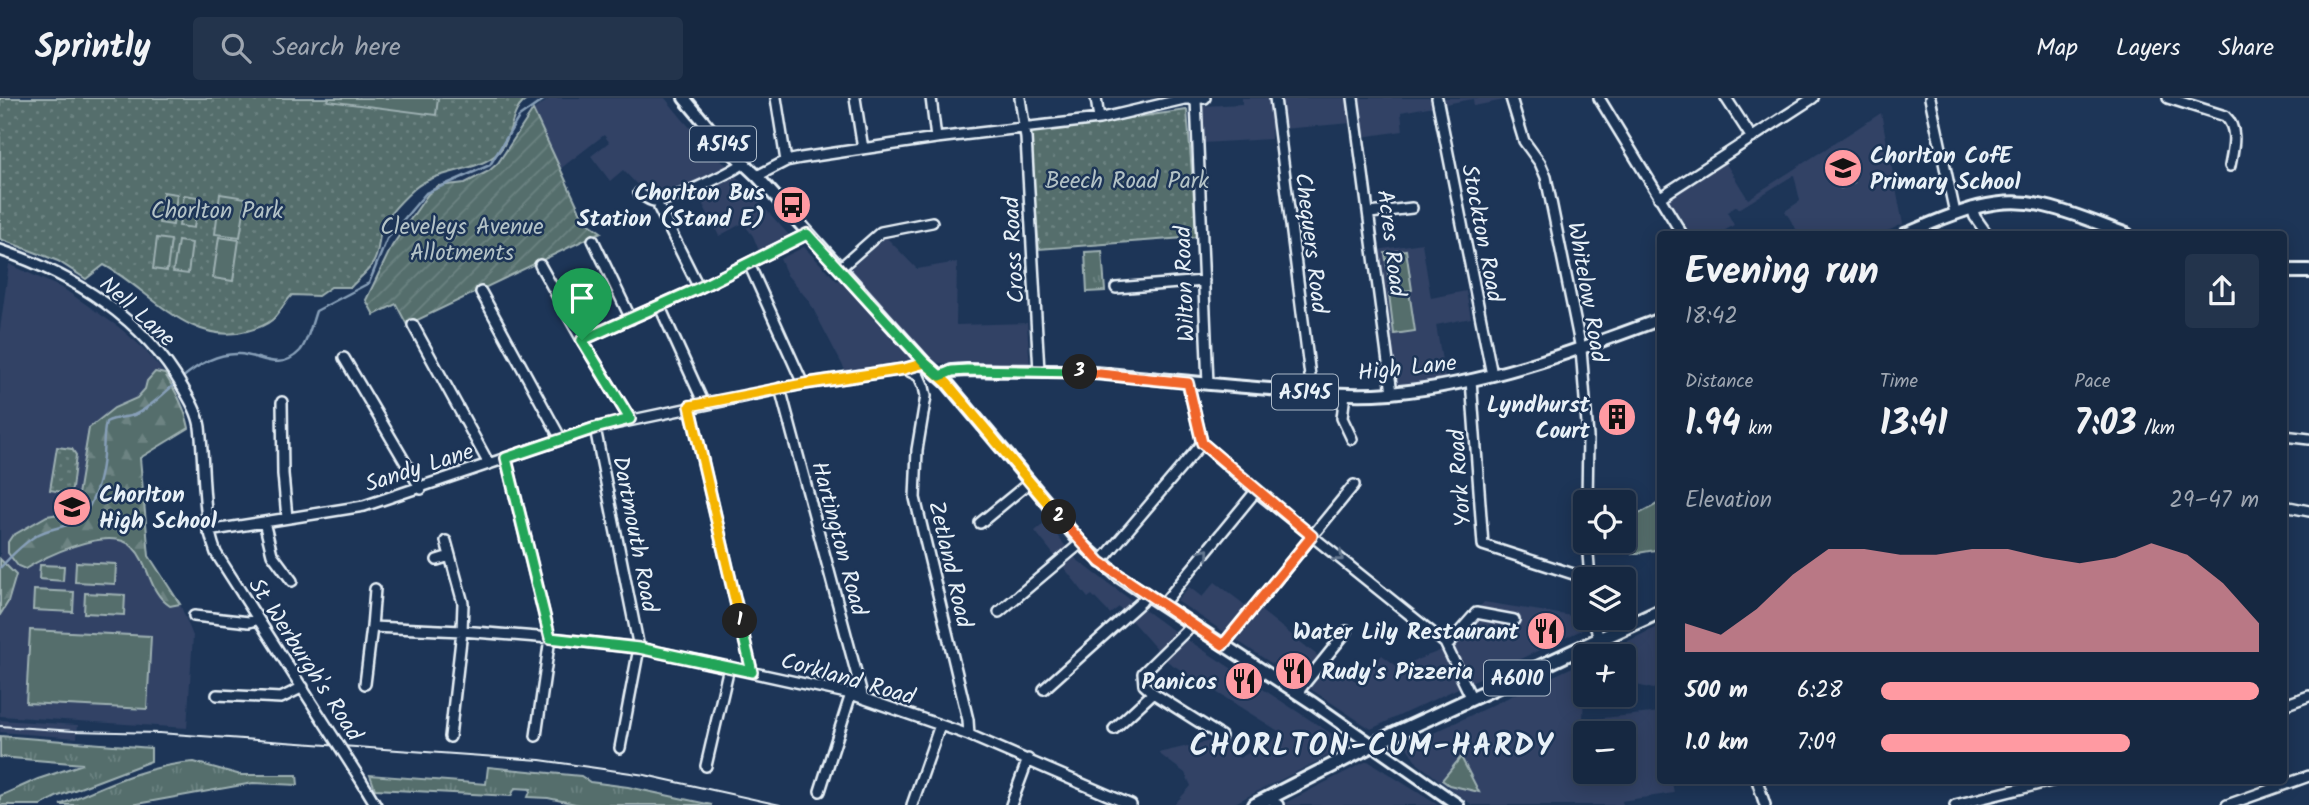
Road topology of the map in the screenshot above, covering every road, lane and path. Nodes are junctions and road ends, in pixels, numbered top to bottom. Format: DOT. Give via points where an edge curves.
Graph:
graph roads {
  1 [pos="684,98"];
  2 [pos="776,98"];
  3 [pos="855,98"];
  4 [pos="931,98"];
  5 [pos="1020,98"];
  6 [pos="1096,98"];
  7 [pos="1205,98"];
  8 [pos="1275,98"];
  9 [pos="1353,98"];
  10 [pos="1437,98"];
  11 [pos="1511,98"];
  12 [pos="1599,98"];
  13 [pos="1726,98"];
  14 [pos="1813,98"];
  15 [pos="1930,98"];
  16 [pos="2168,98"];
  17 [pos="1196,99"];
  18 [pos="1099,119"];
  19 [pos="1025,128"];
  20 [pos="936,138"];
  21 [pos="1752,138"];
  22 [pos="863,149"];
  23 [pos="786,161"];
  24 [pos="744,163"];
  25 [pos="2230,166"];
  26 [pos="757,176"];
  27 [pos="639,193"];
  28 [pos="1660,198"];
  29 [pos="659,208"];
  30 [pos="1412,208"];
  31 [pos="1972,208"];
  32 [pos="1370,213"];
  33 [pos="1955,213"];
  34 [pos="932,222"];
  35 [pos="1680,231"];
  36 [pos="1912,231"];
  37 [pos="1985,231"];
  38 [pos="2119,231"];
  39 [pos="807,234"];
  40 [pos="593,240"];
  41 [pos="0,250"];
  42 [pos="749,264"];
  43 [pos="540,265"];
  44 [pos="839,268"];
  45 [pos="2287,271"];
  46 [pos="2309,271"];
  47 [pos="1204,281"];
  48 [pos="699,288"];
  49 [pos="1116,288"];
  50 [pos="481,292"];
  51 [pos="660,307"];
  52 [pos="631,319"];
  53 [pos="1657,320"];
  54 [pos="413,325"];
  55 [pos="582,340"];
  56 [pos="1581,349"];
  57 [pos="344,358"];
  58 [pos="925,363"];
  59 [pos="904,369"];
  60 [pos="1039,371"];
  61 [pos="1492,375"];
  62 [pos="940,376"];
  63 [pos="1471,380"];
  64 [pos="1188,383"];
  65 [pos="803,384"];
  66 [pos="1208,384"];
  67 [pos="780,388"];
  68 [pos="1312,392"];
  69 [pos="1392,393"];
  70 [pos="1345,394"];
  71 [pos="282,402"];
  72 [pos="704,404"];
  73 [pos="690,406"];
  74 [pos="630,419"];
  75 [pos="595,428"];
  76 [pos="2287,436"];
  77 [pos="561,439"];
  78 [pos="1352,439"];
  79 [pos="2309,439"];
  80 [pos="1202,443"];
  81 [pos="506,458"];
  82 [pos="489,464"];
  83 [pos="1030,482"];
  84 [pos="1354,485"];
  85 [pos="421,489"];
  86 [pos="1587,490"];
  87 [pos="1256,491"];
  88 [pos="2287,507"];
  89 [pos="2309,511"];
  90 [pos="287,518"];
  91 [pos="264,522"];
  92 [pos="980,523"];
  93 [pos="208,531"];
  94 [pos="1312,536"];
  95 [pos="446,541"];
  96 [pos="1081,543"];
  97 [pos="450,556"];
  98 [pos="437,560"];
  99 [pos="1100,562"];
  100 [pos="1573,574"];
  101 [pos="292,581"];
  102 [pos="375,589"];
  103 [pos="1146,595"];
  104 [pos="1162,606"];
  105 [pos="999,612"];
  106 [pos="1657,613"];
  107 [pos="194,616"];
  108 [pos="258,619"];
  109 [pos="1514,620"];
  110 [pos="1192,625"];
  111 [pos="372,627"];
  112 [pos="1597,630"];
  113 [pos="462,631"];
  114 [pos="1347,631"];
  115 [pos="550,638"];
  116 [pos="1599,640"];
  117 [pos="1223,645"];
  118 [pos="1447,646"];
  119 [pos="639,648"];
  120 [pos="729,667"];
  121 [pos="752,672"];
  122 [pos="365,684"];
  123 [pos="303,687"];
  124 [pos="1044,689"];
  125 [pos="1153,693"];
  126 [pos="1297,693"];
  127 [pos="850,694"];
  128 [pos="217,695"];
  129 [pos="2309,696"];
  130 [pos="863,698"];
  131 [pos="1472,699"];
  132 [pos="2287,704"];
  133 [pos="940,725"];
  134 [pos="1114,729"];
  135 [pos="969,735"];
  136 [pos="536,736"];
  137 [pos="1221,736"];
  138 [pos="450,737"];
  139 [pos="1373,744"];
  140 [pos="620,748"];
  141 [pos="1028,759"];
  142 [pos="706,766"];
  143 [pos="2309,776"];
  144 [pos="1758,784"];
  145 [pos="2039,784"];
  146 [pos="2286,784"];
  147 [pos="2287,784"];
  148 [pos="820,791"];
  149 [pos="1274,801"];
  150 [pos="376,805"];
  151 [pos="912,805"];
  152 [pos="1011,805"];
  153 [pos="1131,805"];
  154 [pos="1255,805"];
  155 [pos="1458,805"];
  156 [pos="1765,805"];
  157 [pos="1955,805"];
  158 [pos="2227,805"];
  1 -- 24 [label="main road, A5145"];
  2 -- 23 [label="street"];
  3 -- 22 [label="street"];
  4 -- 20 [label="street"];
  5 -- 19 [label="street, Cross Road"];
  6 -- 18 [label="street"];
  7 -- 17 [label="street"];
  8 -- 68 [label="street, Chequers Road"];
  9 -- 32 [label="street, Acres Road"];
  10 -- 61 [label="street, Stockton Road"];
  11 -- 56 [label="street, Whitelow Road" via="1524,141 1546,177"];
  12 -- 28 [label="street"];
  13 -- 21 [label="street"];
  14 -- 21 [label="street"];
  15 -- 33 [label="street"];
  16 -- 25 [label="street" via="2230,121 2234,134"];
  17 -- 18 [label="street"];
  17 -- 47 [label="street, Wilton Road"];
  18 -- 19 [label="street"];
  19 -- 20 [label="street"];
  19 -- 60 [label="street, Cross Road"];
  20 -- 22 [label="street"];
  21 -- 28 [label="street"];
  22 -- 23 [label="street"];
  23 -- 26 [label="street"];
  24 -- 26 [label="main road, A5145"];
  24 -- 27 [label="street" via="664,200 654,201"];
  26 -- 39 [label="main road, A5145"];
  28 -- 35 [label="street"];
  29 -- 48 [label="street"];
  30 -- 32 [label="street"];
  31 -- 33 [label="main road"];
  31 -- 37 [label="street"];
  31 -- 38 [label="main road" via="2002,202 2037,204"];
  32 -- 69 [label="street, Acres Road"];
  33 -- 36 [label="main road"];
  34 -- 44 [label="street" via="881,232"];
  39 -- 42 [label="street"];
  39 -- 44 [label="main road, A5145"];
  40 -- 52 [label="street"];
  41 -- 93 [label="street, Nell Lane" via="56,272 105,303 151,343 176,374 200,426"];
  42 -- 48 [label="street"];
  42 -- 65 [label="street"];
  43 -- 55 [label="street"];
  44 -- 58 [label="main road, A5145"];
  45 -- 46 [label="highway"];
  47 -- 49 [label="street"];
  47 -- 66 [label="street, Wilton Road"];
  48 -- 51 [label="street"];
  50 -- 77 [label="street"];
  51 -- 52 [label="street"];
  51 -- 72 [label="street"];
  52 -- 55 [label="street"];
  53 -- 56 [label="main road, High Lane / A5145"];
  54 -- 82 [label="street"];
  55 -- 74 [label="street"];
  56 -- 61 [label="main road, High Lane / A5145"];
  56 -- 86 [label="street, Whitelow Road"];
  57 -- 85 [label="street"];
  58 -- 59 [label="street, Sandy Lane"];
  58 -- 62 [label="main road, A5145"];
  59 -- 65 [label="street, Sandy Lane"];
  59 -- 135 [label="street, Zetland Road" via="919,376 925,390 915,498"];
  60 -- 62 [label="main road, High Lane / A5145" via="967,370"];
  60 -- 64 [label="main road, High Lane / A5145"];
  61 -- 63 [label="main road, High Lane / A5145"];
  62 -- 83 [label="main road"];
  63 -- 69 [label="main road, High Lane / A5145"];
  63 -- 100 [label="street, York Road" via="1483,545"];
  64 -- 66 [label="main road, High Lane / A5145"];
  64 -- 80 [label="street"];
  65 -- 67 [label="street, Sandy Lane"];
  66 -- 68 [label="main road, High Lane / A5145"];
  67 -- 72 [label="street, Sandy Lane"];
  67 -- 130 [label="street, Hartington Road"];
  68 -- 70 [label="main road, High Lane / A5145"];
  69 -- 70 [label="main road, High Lane / A5145"];
  70 -- 78 [label="street" via="1342,418"];
  71 -- 90 [label="street"];
  72 -- 73 [label="street, Sandy Lane"];
  73 -- 74 [label="street, Sandy Lane"];
  73 -- 121 [label="street"];
  74 -- 75 [label="street, Sandy Lane"];
  75 -- 77 [label="street, Sandy Lane"];
  75 -- 119 [label="street, Dartmouth Road"];
  76 -- 79 [label="street"];
  77 -- 81 [label="street, Sandy Lane"];
  80 -- 87 [label="street"];
  80 -- 99 [label="street"];
  81 -- 82 [label="street, Sandy Lane"];
  81 -- 115 [label="street"];
  82 -- 85 [label="street, Sandy Lane"];
  83 -- 92 [label="street"];
  83 -- 96 [label="main road"];
  84 -- 94 [label="street"];
  85 -- 90 [label="street, Sandy Lane" via="364,506"];
  87 -- 94 [label="street"];
  104 -- 87 [label="street, one-way"];
  88 -- 89 [label="street"];
  90 -- 91 [label="street, Sandy Lane"];
  91 -- 93 [label="street, Sandy Lane"];
  91 -- 101 [label="street" via="272,554"];
  93 -- 108 [label="street, St Werburgh's Road" via="216,553"];
  94 -- 117 [label="street"];
  94 -- 118 [label="street, one-way"];
  95 -- 97 [label="street"];
  96 -- 99 [label="main road"];
  96 -- 105 [label="street"];
  97 -- 98 [label="street"];
  97 -- 113 [label="street" via="463,603"];
  99 -- 103 [label="main road"];
  102 -- 111 [label="street"];
  103 -- 104 [label="main road"];
  103 -- 124 [label="street"];
  104 -- 110 [label="main road"];
  106 -- 116 [label="highway, A6010"];
  107 -- 108 [label="street"];
  108 -- 123 [label="street, St Werburgh's Road"];
  109 -- 118 [label="street" via="1476,613"];
  110 -- 117 [label="main road"];
  110 -- 125 [label="street" via="1143,673 1144,685"];
  111 -- 113 [label="street, Corkland Road"];
  111 -- 122 [label="street"];
  112 -- 116 [label="street"];
  113 -- 115 [label="street, Corkland Road"];
  113 -- 138 [label="street"];
  114 -- 126 [label="street"];
  115 -- 119 [label="street, Corkland Road"];
  115 -- 136 [label="street"];
  116 -- 131 [label="highway, A6010"];
  117 -- 126 [label="main road"];
  118 -- 131 [label="street"];
  119 -- 120 [label="street, Corkland Road"];
  119 -- 140 [label="street"];
  120 -- 121 [label="street, Corkland Road"];
  120 -- 142 [label="street"];
  121 -- 127 [label="street, Corkland Road"];
  123 -- 128 [label="street" via="281,698"];
  123 -- 150 [label="street, St Werburgh's Road, bridge"];
  125 -- 134 [label="street"];
  125 -- 137 [label="street"];
  126 -- 139 [label="main road"];
  127 -- 130 [label="street, Corkland Road"];
  127 -- 148 [label="street"];
  129 -- 132 [label="street"];
  130 -- 133 [label="street, Corkland Road"];
  131 -- 139 [label="highway, A6010"];
  133 -- 135 [label="street, Corkland Road"];
  133 -- 151 [label="street"];
  135 -- 141 [label="street, Corkland Road"];
  139 -- 149 [label="highway, A6010"];
  139 -- 155 [label="main road"];
  141 -- 152 [label="street"];
  141 -- 153 [label="street, Corkland Road"];
  143 -- 147 [label="street"];
  144 -- 156 [label="street"];
  145 -- 157 [label="street"];
  146 -- 158 [label="street"];
  149 -- 154 [label="highway, A6010"];
}
